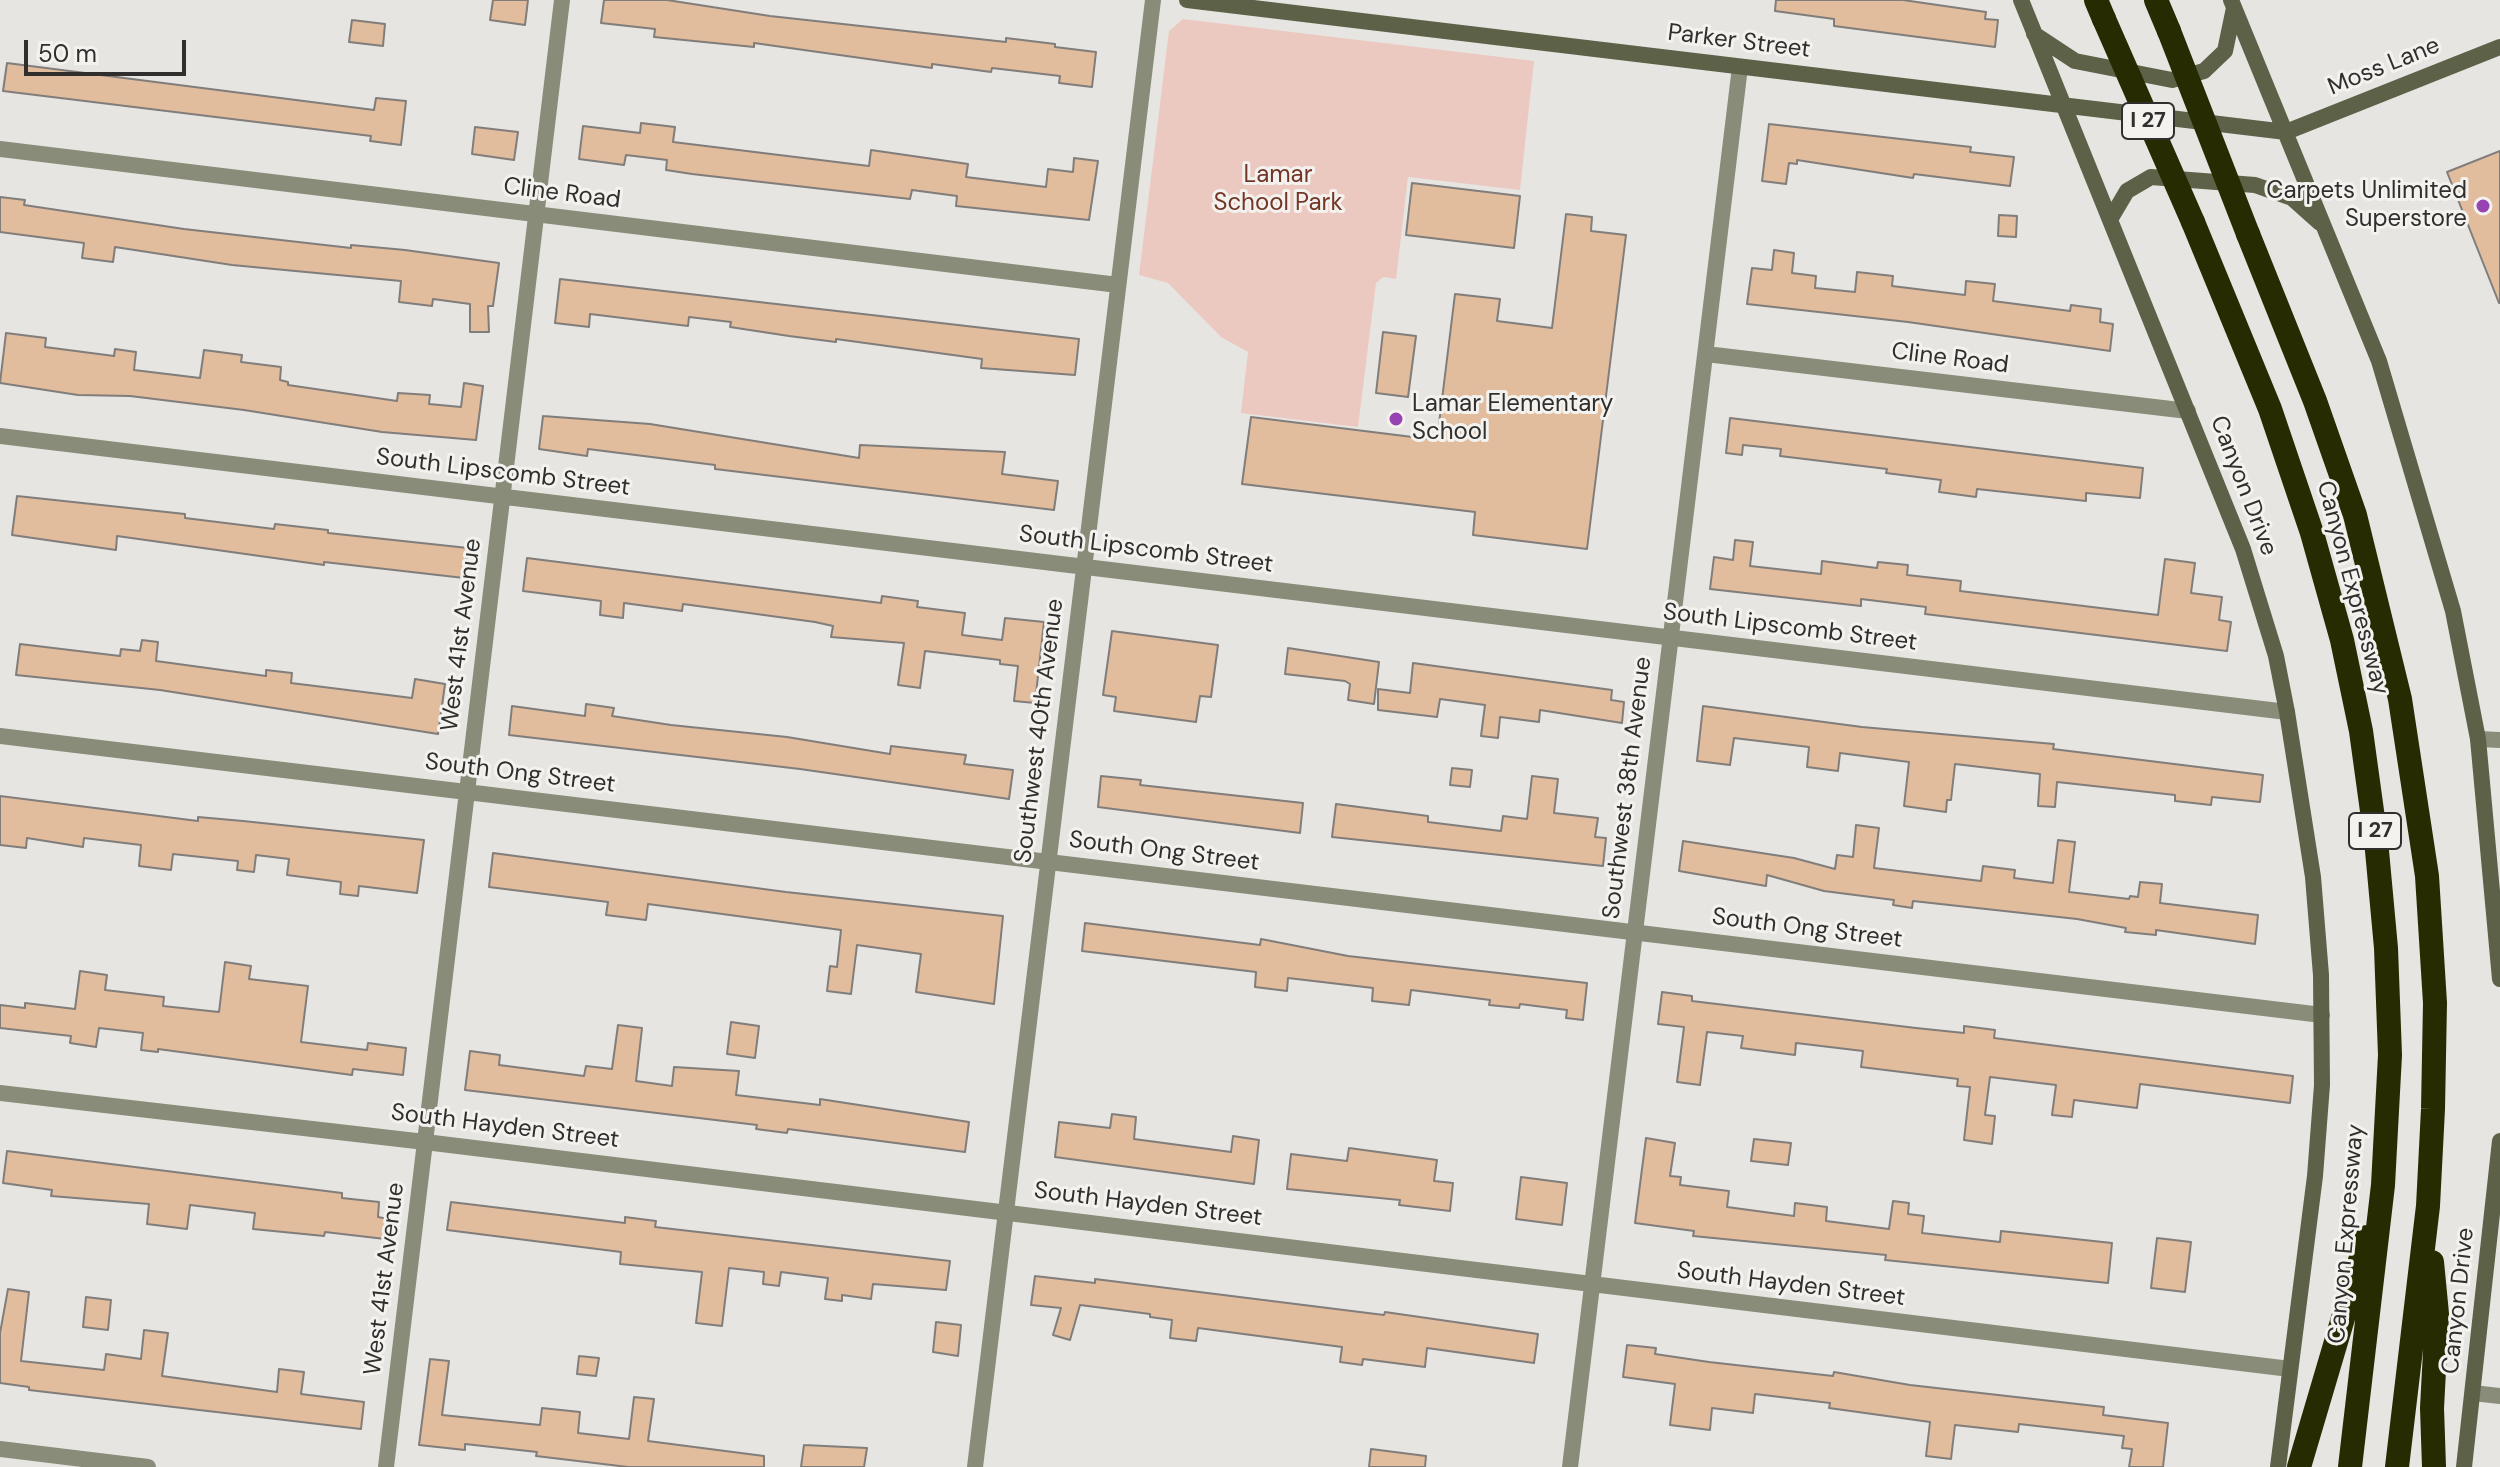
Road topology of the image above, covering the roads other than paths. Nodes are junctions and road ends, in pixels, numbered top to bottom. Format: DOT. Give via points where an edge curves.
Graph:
graph roads {
  1 [pos="562,0"];
  2 [pos="1153,0"];
  3 [pos="1187,0"];
  4 [pos="2021,0"];
  5 [pos="2156,0"];
  6 [pos="2232,4"];
  7 [pos="2100,10"];
  8 [pos="2034,34"];
  9 [pos="2500,47"];
  10 [pos="1740,67"];
  11 [pos="2063,103"];
  12 [pos="2286,132"];
  13 [pos="0,149"];
  14 [pos="536,215"];
  15 [pos="2111,218"];
  16 [pos="2325,227"];
  17 [pos="1118,285"];
  18 [pos="1706,354"];
  19 [pos="2188,411"];
  20 [pos="0,436"];
  21 [pos="502,498"];
  22 [pos="1084,567"];
  23 [pos="1671,638"];
  24 [pos="2287,712"];
  25 [pos="0,736"];
  26 [pos="2478,739"];
  27 [pos="2500,740"];
  28 [pos="467,792"];
  29 [pos="1049,862"];
  30 [pos="1634,932"];
  31 [pos="2500,979"];
  32 [pos="2322,1015"];
  33 [pos="0,1093"];
  34 [pos="2500,1141"];
  35 [pos="425,1142"];
  36 [pos="2383,1185"];
  37 [pos="2428,1206"];
  38 [pos="1005,1212"];
  39 [pos="1592,1285"];
  40 [pos="2290,1369"];
  41 [pos="2473,1393"];
  42 [pos="2500,1396"];
  43 [pos="0,1449"];
  44 [pos="148,1467"];
  45 [pos="386,1467"];
  46 [pos="975,1467"];
  47 [pos="1570,1467"];
  48 [pos="2278,1467"];
  49 [pos="2299,1467"];
  50 [pos="2350,1467"];
  51 [pos="2397,1467"];
  52 [pos="2434,1467"];
  53 [pos="2464,1467"];
  1 -- 14 [label="street, West 41st Avenue"];
  2 -- 17 [label="street, Southwest 40th Avenue"];
  3 -- 10 [label="main road, Parker Street"];
  4 -- 8 [label="main road, Canyon Drive"];
  5 -- 37 [label="highway, Canyon Expressway / I 27, bridge" via="2355,515 2400,699 2427,876 2435,1003"];
  6 -- 8 [label="main road" via="2225,51 2204,71 2172,80 2075,61"];
  6 -- 12 [label="main road"];
  7 -- 36 [label="highway, Canyon Expressway / I 27, bridge" via="2270,409 2342,640 2376,840 2386,948 2390,1055"];
  8 -- 11 [label="main road, Canyon Drive"];
  9 -- 12 [label="main road, Moss Lane"];
  10 -- 11 [label="main road, Parker Street"];
  10 -- 18 [label="street, Southwest 38th Avenue"];
  11 -- 12 [label="main road, Parker Street"];
  11 -- 15 [label="main road, Canyon Drive"];
  12 -- 16 [label="main road"];
  13 -- 14 [label="street, Cline Road"];
  14 -- 17 [label="street, Cline Road"];
  14 -- 21 [label="street, West 41st Avenue"];
  15 -- 16 [label="main road" via="2127,191 2151,177 2175,178 2255,185 2292,198"];
  15 -- 19 [label="main road, Canyon Drive"];
  16 -- 26 [label="main road" via="2379,361 2414,471 2453,611"];
  17 -- 22 [label="street, Southwest 40th Avenue"];
  18 -- 19 [label="street, Cline Road"];
  18 -- 23 [label="street, Southwest 38th Avenue"];
  19 -- 24 [label="main road, Canyon Drive" via="2243,549"];
  20 -- 21 [label="street, South Lipscomb Street"];
  21 -- 22 [label="street, South Lipscomb Street"];
  21 -- 28 [label="street, West 41st Avenue"];
  22 -- 23 [label="street, South Lipscomb Street"];
  22 -- 29 [label="street, Southwest 40th Avenue"];
  23 -- 24 [label="street, South Lipscomb Street"];
  23 -- 30 [label="street, Southwest 38th Avenue"];
  24 -- 32 [label="main road, Canyon Drive" via="2313,877"];
  25 -- 28 [label="street, South Ong Street"];
  26 -- 27 [label="street"];
  26 -- 31 [label="main road"];
  28 -- 29 [label="street, South Ong Street"];
  28 -- 35 [label="street, West 41st Avenue"];
  29 -- 30 [label="street, South Ong Street"];
  29 -- 38 [label="street, Southwest 40th Avenue"];
  30 -- 32 [label="street, South Ong Street"];
  30 -- 39 [label="street, Southwest 38th Avenue"];
  32 -- 40 [label="main road, Canyon Drive" via="2315,1176"];
  33 -- 35 [label="street, South Hayden Street"];
  34 -- 41 [label="main road, Canyon Drive"];
  35 -- 38 [label="street, South Hayden Street"];
  35 -- 45 [label="street, West 41st Avenue"];
  36 -- 49 [label="highway"];
  36 -- 50 [label="highway, Canyon Expressway / I 27"];
  37 -- 51 [label="highway, Canyon Expressway / I 27"];
  37 -- 52 [label="highway" via="2437,1314"];
  38 -- 39 [label="street, South Hayden Street"];
  38 -- 46 [label="street, Southwest 40th Avenue"];
  39 -- 40 [label="street, South Hayden Street"];
  39 -- 47 [label="street, Southwest 38th Avenue"];
  40 -- 48 [label="main road, Canyon Drive"];
  41 -- 42 [label="street"];
  41 -- 53 [label="main road, Canyon Drive"];
  43 -- 44 [label="street"];
}
